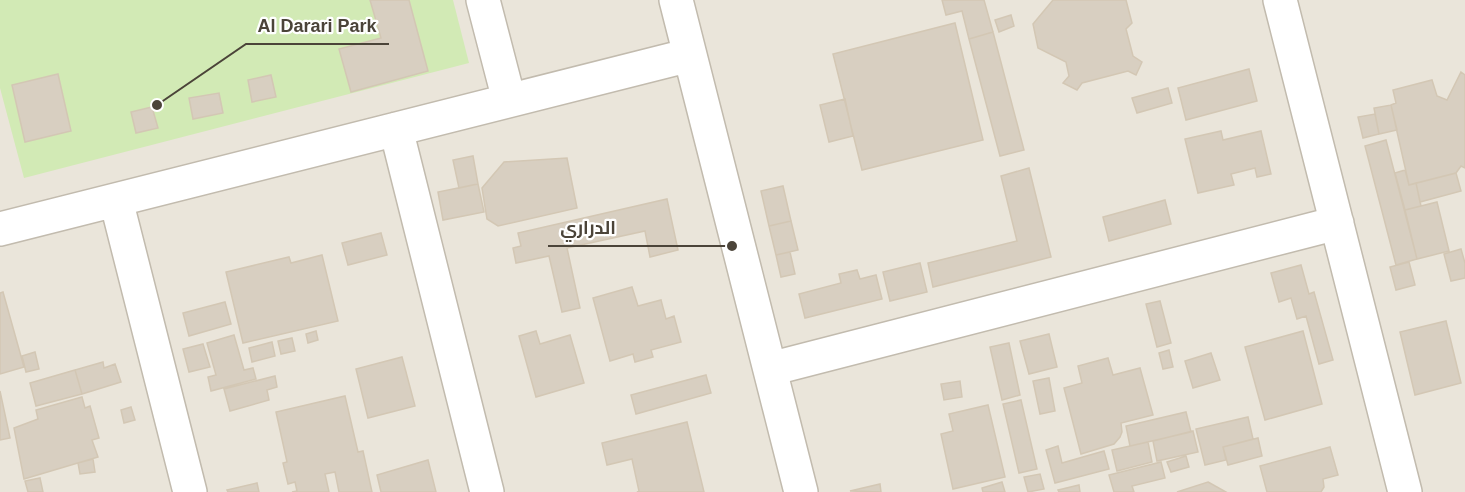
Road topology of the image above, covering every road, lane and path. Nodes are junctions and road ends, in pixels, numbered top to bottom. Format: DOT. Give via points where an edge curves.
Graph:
graph roads {
  1 [pos="483,0"];
  2 [pos="676,0"];
  3 [pos="1280,0"];
  4 [pos="690,55"];
  5 [pos="509,100"];
  6 [pos="396,129"];
  7 [pos="116,200"];
  8 [pos="1336,223"];
  9 [pos="0,229"];
  10 [pos="770,369"];
  11 [pos="189,492"];
  12 [pos="487,492"];
  13 [pos="801,492"];
  14 [pos="1405,492"];
  1 -- 5 [label="street"];
  2 -- 4 [label="street"];
  3 -- 8 [label="street"];
  4 -- 5 [label="street"];
  4 -- 10 [label="street"];
  5 -- 6 [label="street"];
  6 -- 7 [label="street"];
  6 -- 12 [label="street"];
  7 -- 9 [label="street"];
  7 -- 11 [label="street"];
  8 -- 10 [label="street"];
  8 -- 14 [label="street"];
  10 -- 13 [label="street"];
}
